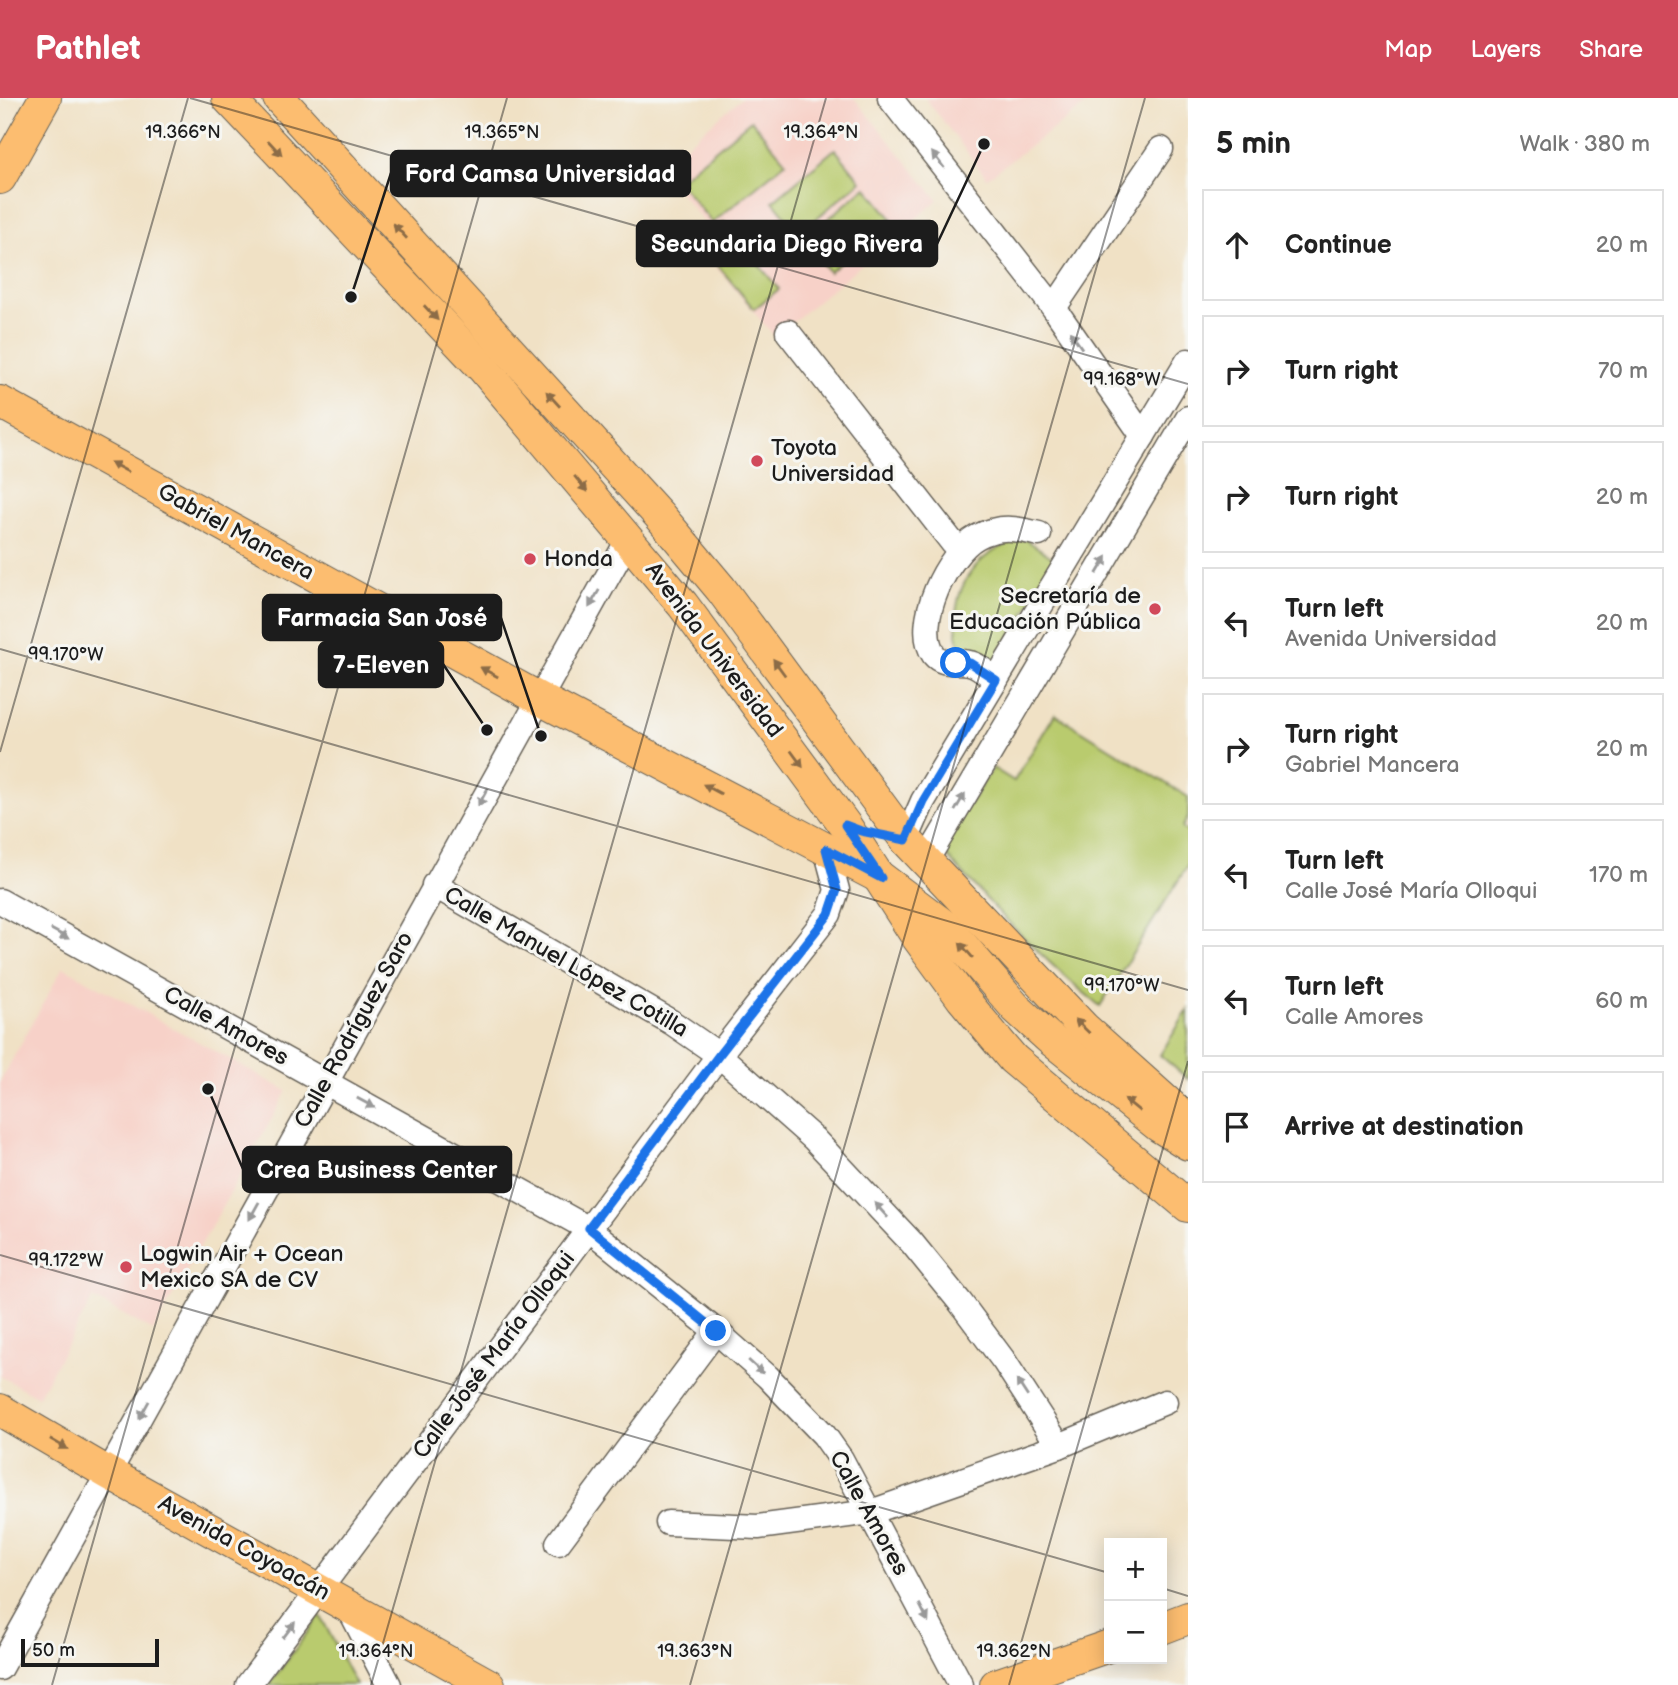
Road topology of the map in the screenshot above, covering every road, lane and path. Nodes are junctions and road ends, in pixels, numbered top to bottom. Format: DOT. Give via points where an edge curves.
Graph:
graph roads {
  1 [pos="45,98"];
  2 [pos="228,98"];
  3 [pos="279,98"];
  4 [pos="890,98"];
  5 [pos="1161,149"];
  6 [pos="5,159"];
  7 [pos="1054,308"];
  8 [pos="788,332"];
  9 [pos="1188,361"];
  10 [pos="0,402"];
  11 [pos="1188,418"];
  12 [pos="1143,436"];
  13 [pos="1039,534"];
  14 [pos="628,540"];
  15 [pos="959,551"];
  16 [pos="996,680"];
  17 [pos="538,698"];
  18 [pos="836,837"];
  19 [pos="916,850"];
  20 [pos="881,878"];
  21 [pos="434,885"];
  22 [pos="0,901"];
  23 [pos="719,1055"];
  24 [pos="326,1081"];
  25 [pos="1188,1121"];
  26 [pos="1188,1144"];
  27 [pos="1188,1206"];
  28 [pos="589,1228"];
  29 [pos="716,1331"];
  30 [pos="1165,1402"];
  31 [pos="0,1410"];
  32 [pos="1059,1446"];
  33 [pos="108,1473"];
  34 [pos="871,1512"];
  35 [pos="668,1523"];
  36 [pos="558,1543"];
  37 [pos="319,1590"];
  38 [pos="348,1606"];
  39 [pos="1188,1619"];
  40 [pos="1167,1626"];
  41 [pos="1104,1648"];
  42 [pos="0,1668"];
  43 [pos="248,1685"];
  44 [pos="389,1685"];
  45 [pos="489,1685"];
  46 [pos="961,1685"];
  47 [pos="996,1685"];
  1 -- 6 [label="main road"];
  2 -- 14 [label="main road, Avenida Universidad, one-way" via="483,368"];
  19 -- 3 [label="main road, Avenida Universidad, one-way" via="721,589 668,526"];
  7 -- 4 [label="street, one-way"];
  5 -- 7 [label="street"];
  12 -- 7 [label="street, one-way"];
  8 -- 15 [label="street"];
  9 -- 12 [label="street"];
  17 -- 10 [label="main road, Gabriel Mancera, one-way"];
  19 -- 11 [label="street, one-way"];
  12 -- 16 [label="street"];
  13 -- 15 [label="street" via="1012,527 998,529 976,537"];
  14 -- 17 [label="street, Calle Rodríguez Saro, one-way"];
  14 -- 18 [label="main road, Avenida Universidad, one-way" via="683,605"];
  15 -- 16 [label="street" via="934,596 928,638 939,660 970,663"];
  16 -- 19 [label="street" via="923,801"];
  18 -- 17 [label="main road, Gabriel Mancera, one-way"];
  17 -- 21 [label="street, Calle Rodríguez Saro, one-way"];
  18 -- 19 [label="main road, Gabriel Mancera" via="861,831"];
  18 -- 20 [label="main road, Avenida Universidad"];
  18 -- 23 [label="street, Calle José María Olloqui" via="837,890 829,914"];
  25 -- 19 [label="main road, Avenida Universidad, one-way" via="1084,1028"];
  26 -- 20 [label="main road, one-way" via="1049,1038 1016,1008 946,927"];
  20 -- 27 [label="main road, Avenida Universidad" via="954,988 1013,1059"];
  21 -- 23 [label="street, Calle Manuel López Cotilla" via="671,1022"];
  21 -- 24 [label="street, Calle Rodríguez Saro"];
  22 -- 24 [label="street, Calle Amores, one-way"];
  23 -- 28 [label="street, Calle José María Olloqui"];
  32 -- 23 [label="street, Calle Manuel López Cotilla, one-way" via="1004,1361 912,1243 814,1139"];
  24 -- 28 [label="street, Calle Amores, one-way"];
  24 -- 33 [label="street, Calle Rodríguez Saro, one-way"];
  28 -- 29 [label="street, Calle Amores"];
  28 -- 37 [label="street, Calle José María Olloqui"];
  29 -- 34 [label="street, Calle Amores, one-way" via="824,1435"];
  29 -- 36 [label="street"];
  30 -- 32 [label="street"];
  31 -- 33 [label="main road, Avenida Coyoacán, one-way"];
  32 -- 34 [label="street"];
  33 -- 37 [label="main road, Avenida Coyoacán"];
  33 -- 42 [label="street, Calle Rodríguez Saro"];
  34 -- 35 [label="street" via="758,1527"];
  34 -- 46 [label="street, Calle Amores, one-way"];
  37 -- 38 [label="main road, Avenida Coyoacán"];
  43 -- 37 [label="street, Calle José María Olloqui, one-way"];
  38 -- 44 [label="street"];
  38 -- 45 [label="main road, Avenida Coyoacán"];
  39 -- 40 [label="main road"];
  41 -- 47 [label="main road"];
}
